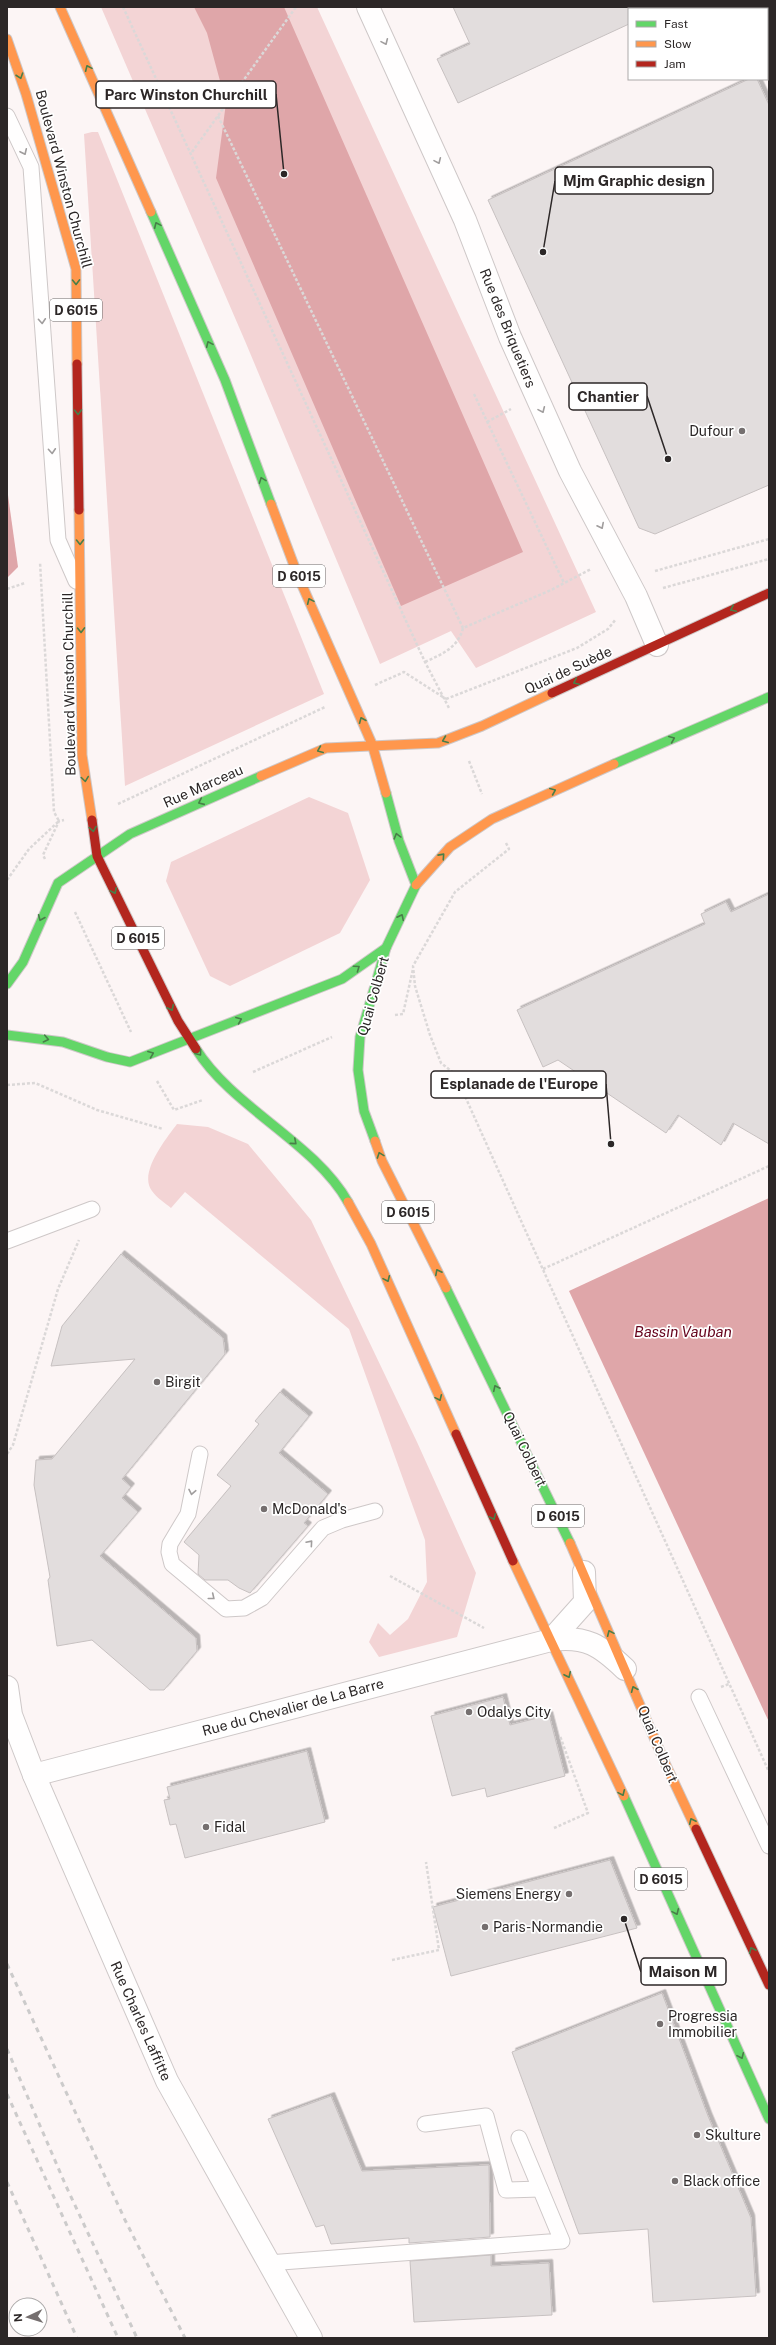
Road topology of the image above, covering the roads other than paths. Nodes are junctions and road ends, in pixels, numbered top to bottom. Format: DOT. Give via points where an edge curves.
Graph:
graph roads {
  1 [pos="60,7"];
  2 [pos="368,7"];
  3 [pos="7,39"];
  4 [pos="7,116"];
  5 [pos="81,591"];
  6 [pos="769,593"];
  7 [pos="657,645"];
  8 [pos="769,697"];
  9 [pos="372,744"];
  10 [pos="97,856"];
  11 [pos="416,885"];
  12 [pos="386,948"];
  13 [pos="7,984"];
  14 [pos="7,1035"];
  15 [pos="189,1039"];
  16 [pos="92,1209"];
  17 [pos="7,1241"];
  18 [pos="200,1454"];
  19 [pos="375,1511"];
  20 [pos="584,1572"];
  21 [pos="551,1640"];
  22 [pos="625,1669"];
  23 [pos="7,1687"];
  24 [pos="699,1697"];
  25 [pos="34,1776"];
  26 [pos="769,1846"];
  27 [pos="769,1985"];
  28 [pos="769,2119"];
  29 [pos="425,2124"];
  30 [pos="519,2138"];
  31 [pos="540,2189"];
  32 [pos="268,2263"];
  33 [pos="312,2338"];
  9 -- 1 [label="main road, D 6015, one-way" via="298,576 225,380"];
  2 -- 7 [label="street, Rue des Briquetiers, one-way" via="465,220 510,337 567,464 636,596"];
  3 -- 5 [label="main road, Boulevard Winston Churchill / D 6015, one-way" via="26,94 76,269"];
  4 -- 5 [label="lane, one-way" via="31,167 58,540"];
  5 -- 10 [label="main road, Boulevard Winston Churchill / D 6015, one-way" via="82,755"];
  6 -- 7 [label="main road, Quai de Suède, one-way"];
  7 -- 9 [label="main road, Quai de Suède, one-way" via="438,743"];
  11 -- 8 [label="main road, one-way" via="450,847 492,819"];
  9 -- 10 [label="main road, Rue Marceau, one-way" via="326,748 130,834"];
  11 -- 9 [label="main road, D 6015, one-way" via="399,841"];
  10 -- 13 [label="main road, Rue Marceau, one-way" via="58,883 23,962"];
  10 -- 15 [label="main road, Boulevard Winston Churchill / D 6015, one-way"];
  12 -- 11 [label="main road, one-way"];
  15 -- 12 [label="main road, one-way" via="342,979"];
  20 -- 12 [label="main road, Quai Colbert / D 6015, one-way" via="382,1161 363,1104 358,1070 360,1037"];
  14 -- 15 [label="main road, one-way" via="34,1036 71,1044 113,1061 130,1062"];
  15 -- 21 [label="main road, Boulevard Winston Churchill / D 6015, one-way" via="225,1084 309,1156 343,1194 371,1244"];
  16 -- 17 [label="lane"];
  18 -- 19 [label="lane, one-way" via="188,1514 170,1544 169,1552 172,1564 226,1609 244,1608 262,1598 323,1528"];
  20 -- 21 [label="street" via="585,1602"];
  22 -- 20 [label="main road, Quai Colbert / D 6015, one-way"];
  21 -- 22 [label="street, Rue du Chevalier de La Barre" via="570,1637 586,1641 604,1649"];
  21 -- 25 [label="street, Rue du Chevalier de La Barre"];
  21 -- 28 [label="main road, D 6015, one-way"];
  27 -- 22 [label="main road, Quai Colbert / D 6015, one-way" via="665,1763"];
  23 -- 25 [label="street, Rue Charles Laffitte" via="11,1716"];
  24 -- 26 [label="lane"];
  25 -- 32 [label="street, Rue Charles Laffitte" via="168,2081"];
  29 -- 31 [label="lane" via="486,2116 506,2190"];
  30 -- 31 [label="lane"];
  31 -- 32 [label="lane" via="562,2241"];
  32 -- 33 [label="street, Rue Charles Laffitte"];
}
